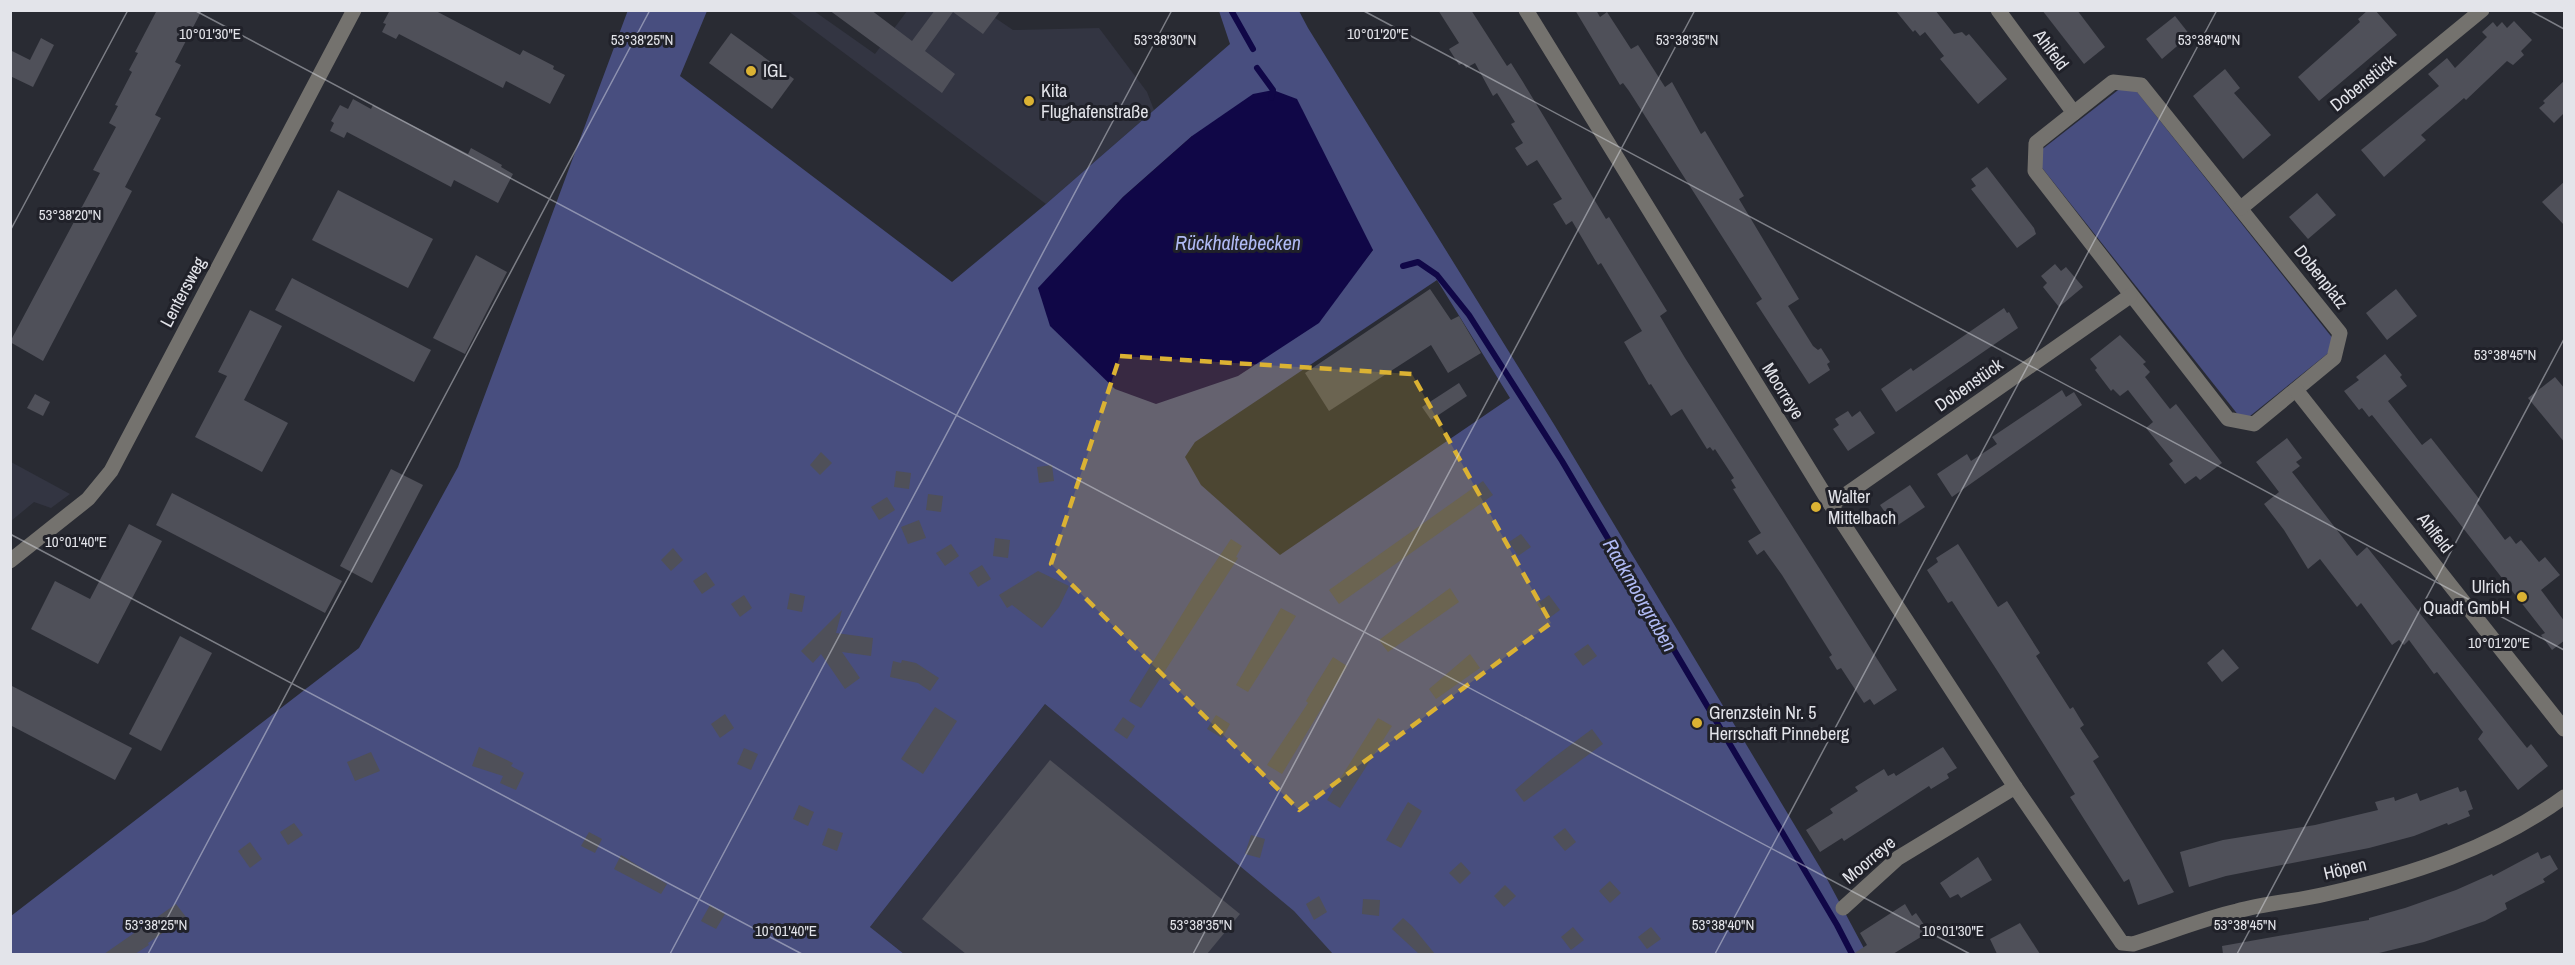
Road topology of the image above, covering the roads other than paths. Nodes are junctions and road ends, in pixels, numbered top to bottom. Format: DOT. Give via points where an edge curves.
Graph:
graph roads {
  1 [pos="354,10"];
  2 [pos="1526,10"];
  3 [pos="1998,10"];
  4 [pos="2482,10"];
  5 [pos="2074,112"];
  6 [pos="2241,207"];
  7 [pos="2130,296"];
  8 [pos="2296,390"];
  9 [pos="1831,505"];
  10 [pos="10,561"];
  11 [pos="2565,729"];
  12 [pos="2014,787"];
  13 [pos="2565,797"];
  14 [pos="1843,908"];
  15 [pos="2122,943"];
  1 -- 10 [label="street, Lentersweg" via="111,471 88,499"];
  2 -- 9 [label="street, Moorreye"];
  3 -- 5 [label="street, Ahlfeld"];
  4 -- 6 [label="street, Dobenstück"];
  5 -- 6 [label="street, Dobenplatz" via="2114,82 2141,85"];
  5 -- 7 [label="street, Dobenplatz" via="2036,143 2035,171"];
  6 -- 8 [label="street, Dobenplatz" via="2340,333 2334,358"];
  7 -- 8 [label="street, Dobenplatz" via="2228,419 2254,423"];
  7 -- 9 [label="street, Dobenstück"];
  8 -- 11 [label="street, Ahlfeld"];
  9 -- 12 [label="street, Moorreye"];
  12 -- 14 [label="street, Moorreye" via="1898,858"];
  12 -- 15 [label="street, Moorreye"];
  13 -- 15 [label="street, Höpen" via="2492,840 2393,878 2239,910 2133,944"];
}
